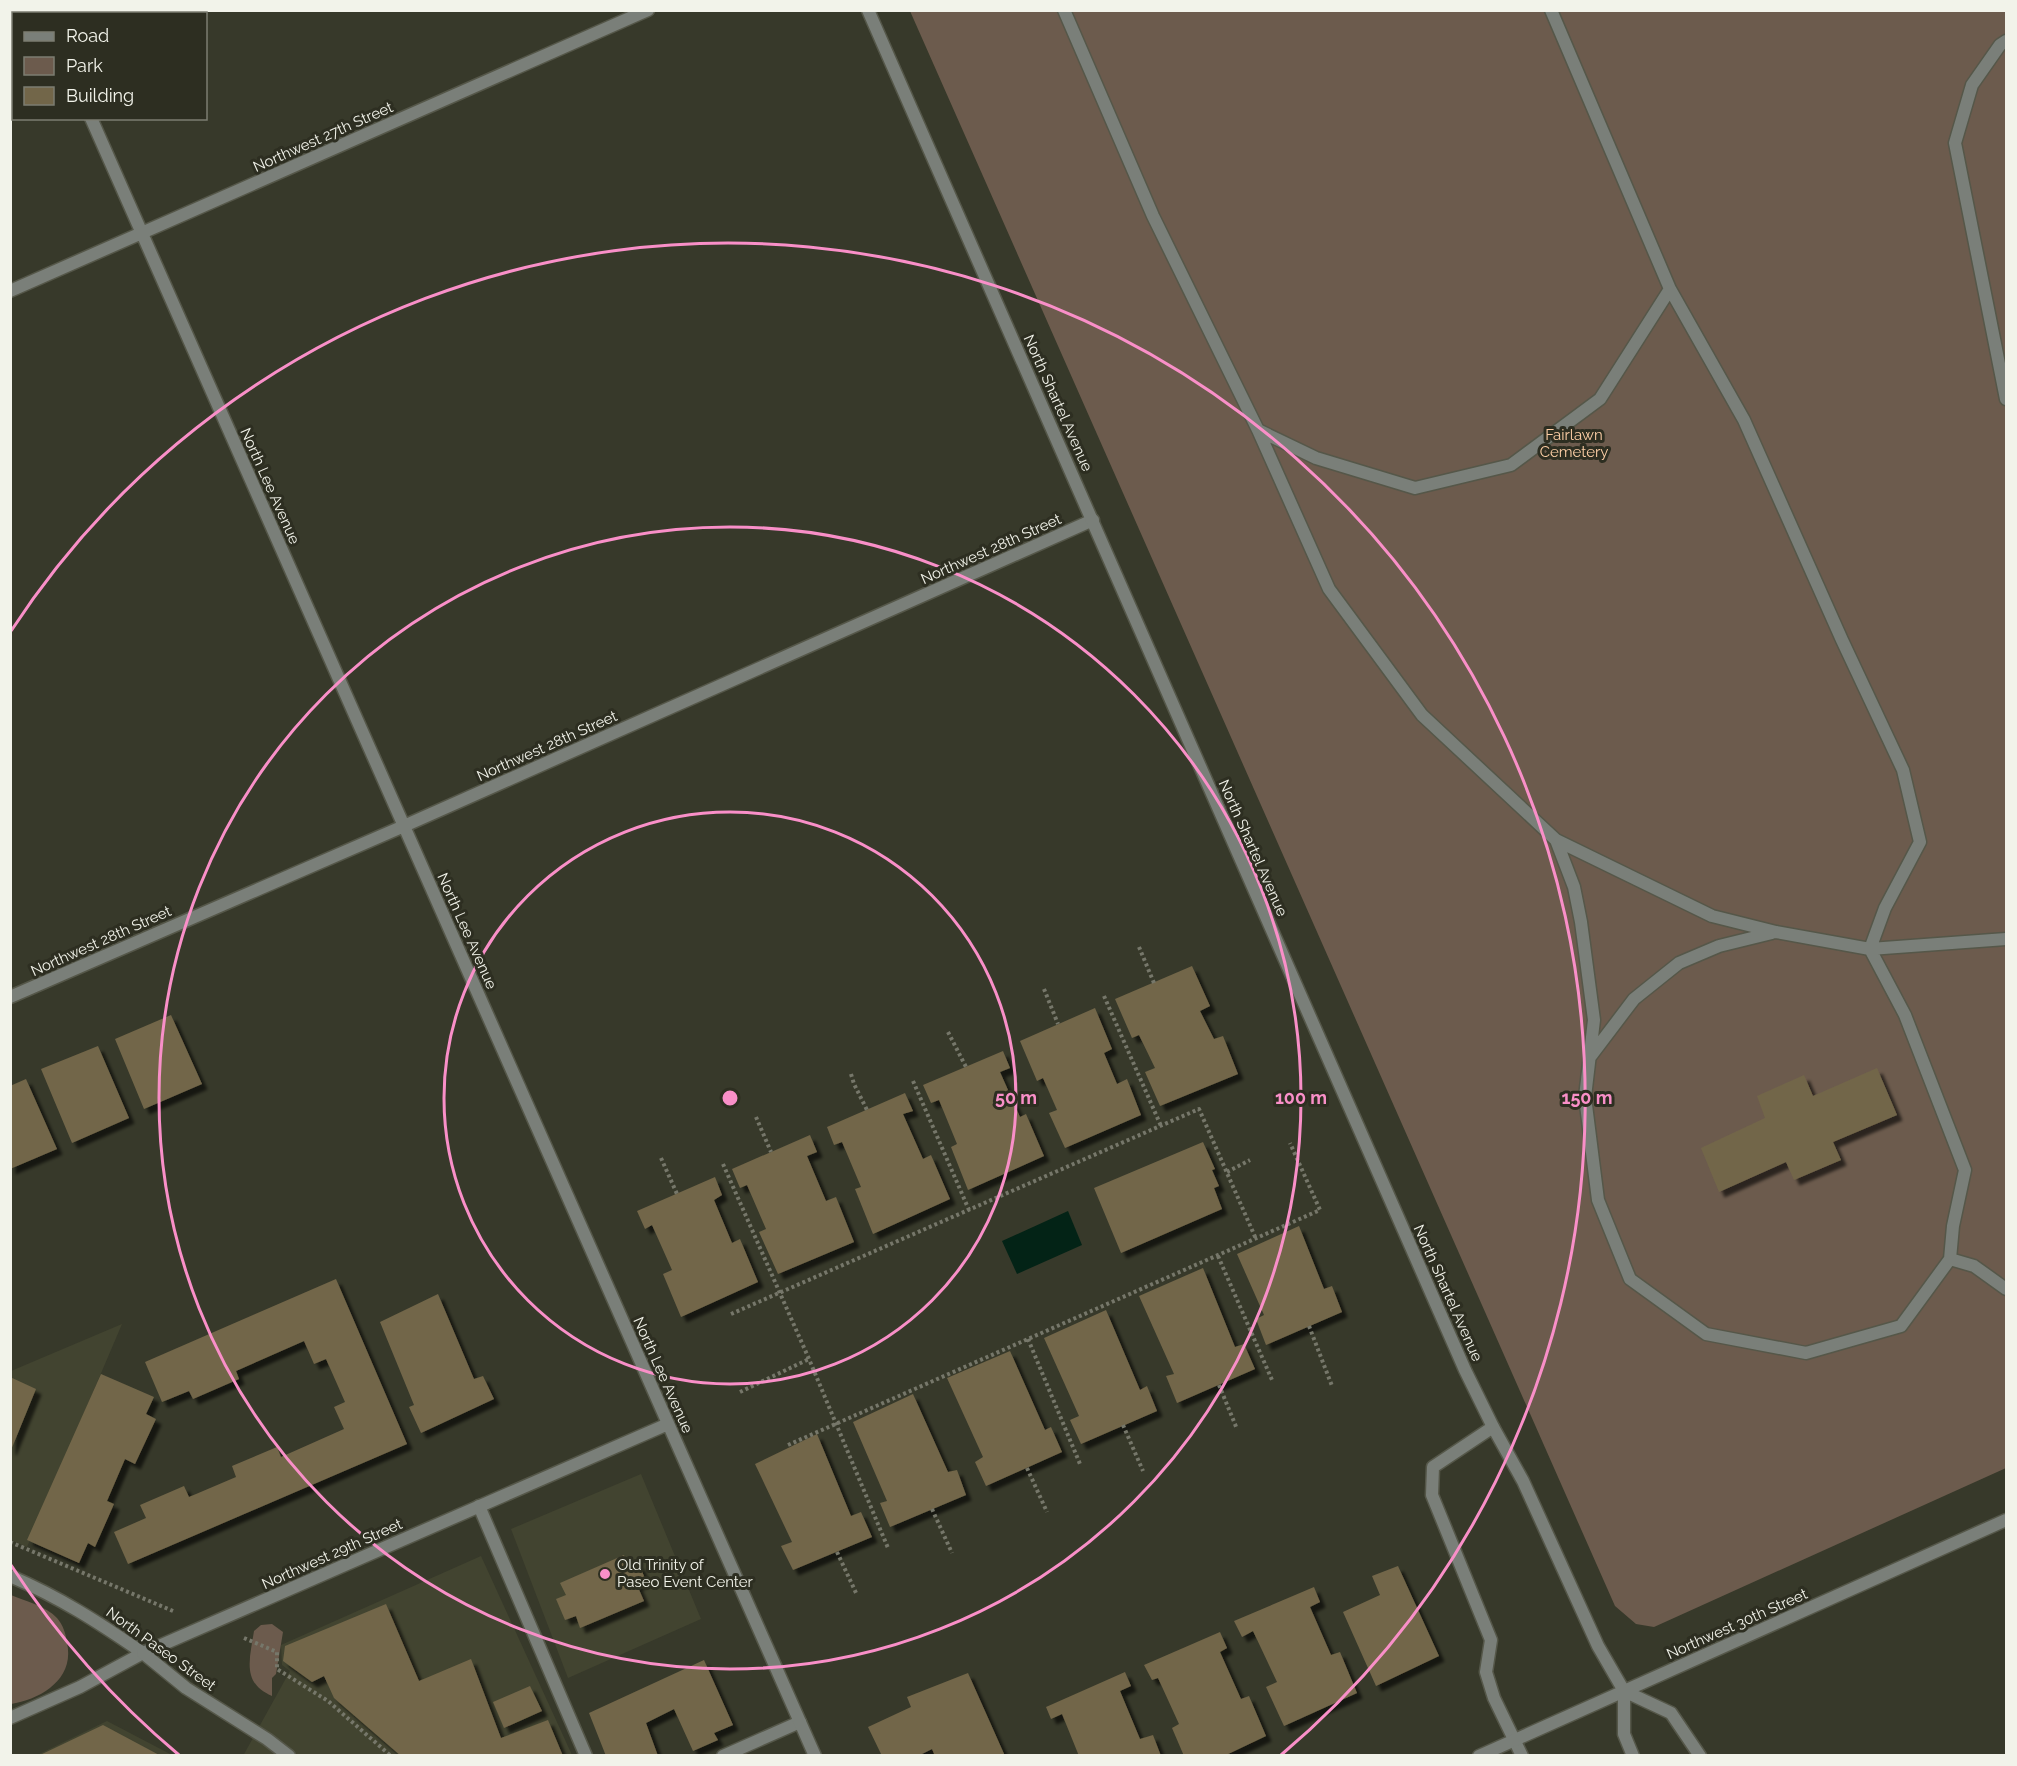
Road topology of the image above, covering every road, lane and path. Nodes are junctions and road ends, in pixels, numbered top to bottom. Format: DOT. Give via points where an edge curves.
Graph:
graph roads {
  1 [pos="648,10"];
  2 [pos="868,10"];
  3 [pos="1064,10"];
  4 [pos="1551,10"];
  5 [pos="2007,41"];
  6 [pos="92,120"];
  7 [pos="142,233"];
  8 [pos="1670,289"];
  9 [pos="10,291"];
  10 [pos="2007,399"];
  11 [pos="1258,430"];
  12 [pos="1093,520"];
  13 [pos="404,826"];
  14 [pos="1556,840"];
  15 [pos="1776,932"];
  16 [pos="2007,939"];
  17 [pos="1139,947"];
  18 [pos="1869,949"];
  19 [pos="1154,982"];
  20 [pos="1044,989"];
  21 [pos="1104,996"];
  22 [pos="10,997"];
  23 [pos="1058,1024"];
  24 [pos="948,1032"];
  25 [pos="1590,1057"];
  26 [pos="966,1067"];
  27 [pos="851,1074"];
  28 [pos="914,1081"];
  29 [pos="867,1110"];
  30 [pos="756,1117"];
  31 [pos="1161,1126"];
  32 [pos="1290,1143"];
  33 [pos="771,1152"];
  34 [pos="661,1158"];
  35 [pos="1250,1160"];
  36 [pos="723,1164"];
  37 [pos="1227,1172"];
  38 [pos="677,1194"];
  39 [pos="969,1210"];
  40 [pos="1256,1239"];
  41 [pos="1218,1256"];
  42 [pos="1950,1258"];
  43 [pos="2007,1289"];
  44 [pos="780,1293"];
  45 [pos="731,1314"];
  46 [pos="1309,1326"];
  47 [pos="1028,1339"];
  48 [pos="809,1359"];
  49 [pos="1272,1380"];
  50 [pos="1219,1385"];
  51 [pos="1332,1386"];
  52 [pos="740,1392"];
  53 [pos="837,1423"];
  54 [pos="668,1424"];
  55 [pos="1123,1425"];
  56 [pos="1493,1427"];
  57 [pos="1237,1429"];
  58 [pos="788,1445"];
  59 [pos="1080,1464"];
  60 [pos="1027,1467"];
  61 [pos="1143,1471"];
  62 [pos="479,1506"];
  63 [pos="932,1509"];
  64 [pos="1047,1512"];
  65 [pos="2007,1520"];
  66 [pos="10,1542"];
  67 [pos="888,1548"];
  68 [pos="837,1552"];
  69 [pos="952,1553"];
  70 [pos="10,1576"];
  71 [pos="857,1594"];
  72 [pos="210,1624"];
  73 [pos="143,1653"];
  74 [pos="1624,1691"];
  75 [pos="10,1718"];
  76 [pos="800,1722"];
  77 [pos="1515,1740"];
  78 [pos="289,1755"];
  79 [pos="391,1755"];
  80 [pos="586,1755"];
  81 [pos="723,1755"];
  82 [pos="815,1755"];
  83 [pos="1479,1755"];
  84 [pos="1522,1755"];
  85 [pos="1633,1755"];
  86 [pos="1700,1755"];
  1 -- 7 [label="street, Northwest 27th Street"];
  2 -- 12 [label="street, North Shartel Avenue"];
  3 -- 11 [label="street" via="1153,216"];
  4 -- 8 [label="street"];
  5 -- 10 [label="street" via="1972,85 1955,143"];
  6 -- 7 [label="street, North Lee Avenue"];
  7 -- 9 [label="street, Northwest 27th Street"];
  7 -- 13 [label="street, North Lee Avenue"];
  8 -- 11 [label="street" via="1600,399 1511,465 1414,488 1316,458"];
  8 -- 18 [label="street" via="1743,420 1903,770 1920,842 1885,908"];
  11 -- 14 [label="street" via="1329,589 1422,715"];
  12 -- 13 [label="street, Northwest 28th Street"];
  12 -- 56 [label="street, North Shartel Avenue"];
  13 -- 22 [label="street, Northwest 28th Street"];
  13 -- 54 [label="street, North Lee Avenue"];
  14 -- 15 [label="street" via="1712,916"];
  14 -- 25 [label="street" via="1574,886 1581,922 1594,1020"];
  15 -- 18 [label="street"];
  15 -- 25 [label="street" via="1719,946 1679,963 1634,999"];
  16 -- 18 [label="street"];
  17 -- 19 [label="path"];
  18 -- 42 [label="street" via="1905,1015 1965,1170"];
  20 -- 23 [label="path"];
  21 -- 31 [label="path"];
  24 -- 26 [label="path"];
  25 -- 42 [label="street" via="1585,1097 1598,1200 1630,1279 1706,1334 1806,1353 1900,1326"];
  27 -- 29 [label="path"];
  28 -- 39 [label="path"];
  30 -- 33 [label="path"];
  31 -- 37 [label="path" via="1199,1109"];
  31 -- 39 [label="path"];
  32 -- 40 [label="path" via="1320,1210"];
  34 -- 38 [label="path"];
  35 -- 37 [label="path"];
  36 -- 44 [label="path"];
  37 -- 40 [label="path"];
  39 -- 44 [label="path"];
  40 -- 41 [label="path"];
  41 -- 47 [label="path"];
  41 -- 49 [label="path"];
  42 -- 43 [label="street" via="1974,1266"];
  44 -- 45 [label="path"];
  44 -- 48 [label="path"];
  46 -- 51 [label="path"];
  47 -- 53 [label="path"];
  47 -- 59 [label="path"];
  48 -- 52 [label="path"];
  48 -- 53 [label="path"];
  50 -- 57 [label="path"];
  53 -- 58 [label="path"];
  53 -- 67 [label="path"];
  54 -- 62 [label="street, Northwest 29th Street"];
  54 -- 76 [label="street, North Lee Avenue"];
  55 -- 61 [label="path"];
  56 -- 74 [label="street, North Shartel Avenue" via="1523,1481 1598,1646"];
  56 -- 77 [label="street" via="1433,1467 1432,1495 1491,1640 1486,1672"];
  60 -- 64 [label="path"];
  62 -- 72 [label="street, Northwest 29th Street"];
  62 -- 80 [label="street"];
  63 -- 69 [label="path"];
  65 -- 74 [label="street, Northwest 30th Street"];
  66 -- 72 [label="path"];
  68 -- 71 [label="path"];
  70 -- 73 [label="street, North Paseo Street" via="48,1592"];
  72 -- 73 [label="street, Northwest 29th Street"];
  72 -- 79 [label="path" via="277,1652 277,1669 328,1701"];
  73 -- 75 [label="street, Northwest 29th Street"];
  73 -- 78 [label="street, North Paseo Street" via="186,1688"];
  74 -- 77 [label="street, Northwest 30th Street"];
  74 -- 85 [label="street" via="1624,1734"];
  74 -- 86 [label="street" via="1671,1713"];
  76 -- 81 [label="street"];
  76 -- 82 [label="street, North Lee Avenue"];
  77 -- 83 [label="street, Northwest 30th Street"];
  77 -- 84 [label="street"];
}
